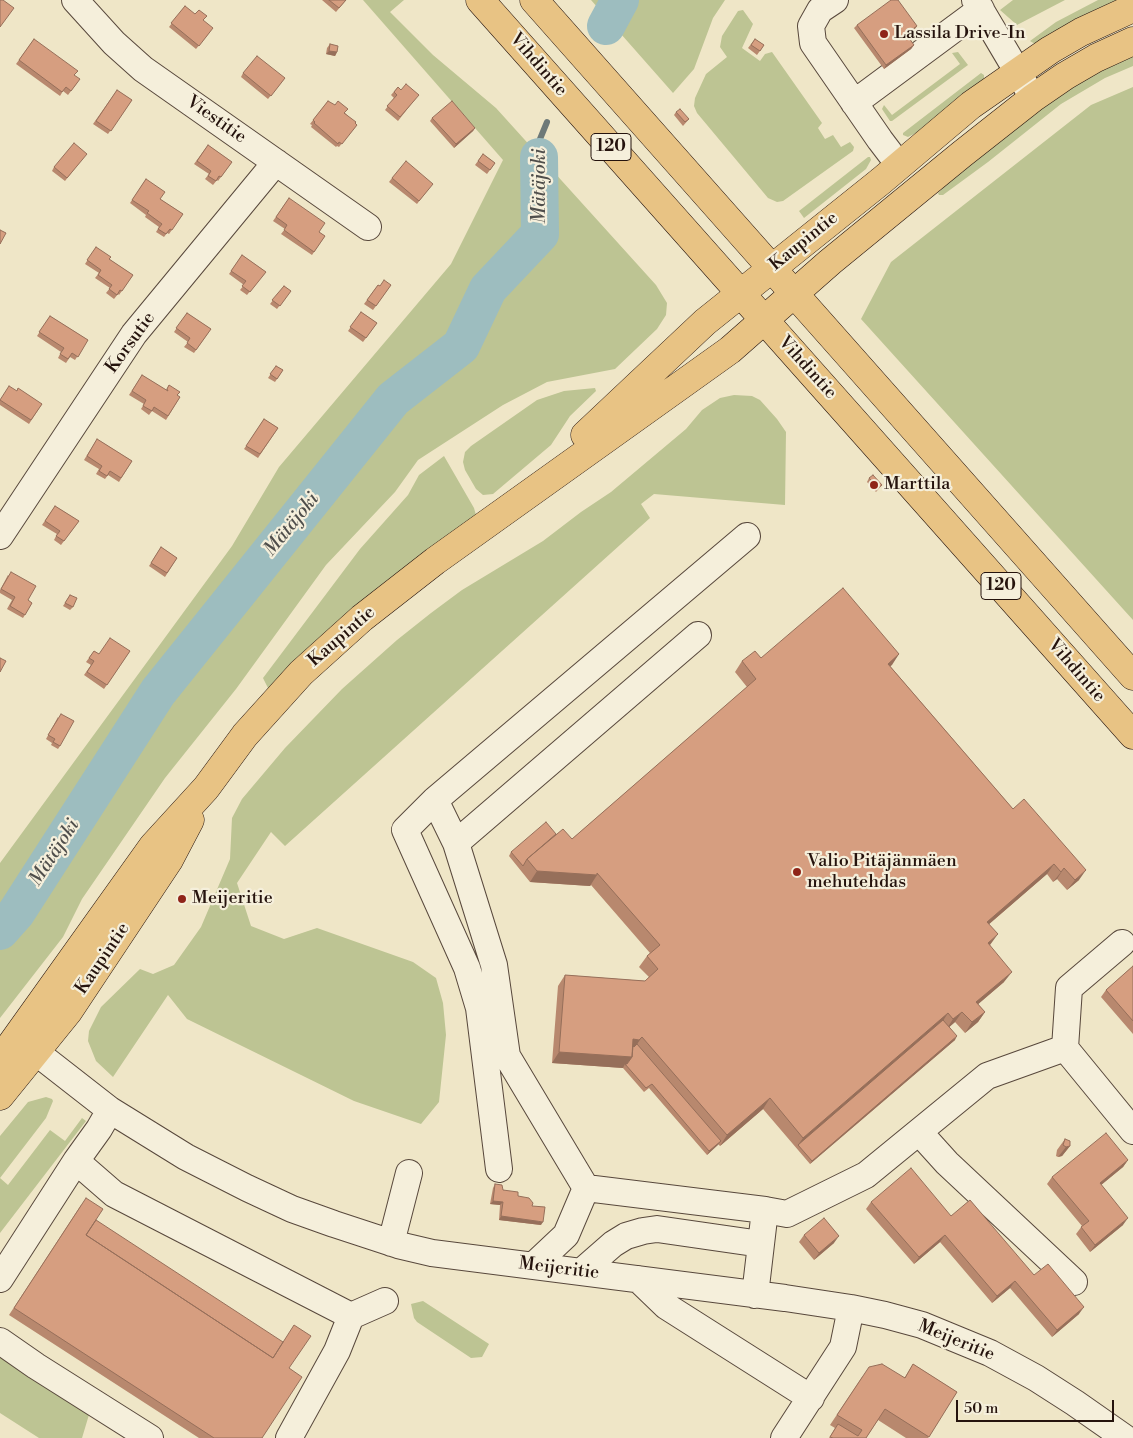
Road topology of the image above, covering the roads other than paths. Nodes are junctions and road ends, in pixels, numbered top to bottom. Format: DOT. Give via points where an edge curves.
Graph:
graph roads {
  1 [pos="75,0"];
  2 [pos="480,0"];
  3 [pos="534,0"];
  4 [pos="836,0"];
  5 [pos="978,4"];
  6 [pos="1133,8"];
  7 [pos="1133,41"];
  8 [pos="1018,72"];
  9 [pos="1034,98"];
  10 [pos="854,103"];
  11 [pos="276,162"];
  12 [pos="899,164"];
  13 [pos="368,227"];
  14 [pos="772,268"];
  15 [pos="741,293"];
  16 [pos="795,293"];
  17 [pos="764,319"];
  18 [pos="502,514"];
  19 [pos="0,536"];
  20 [pos="746,536"];
  21 [pos="698,635"];
  22 [pos="1133,676"];
  23 [pos="1133,735"];
  24 [pos="435,800"];
  25 [pos="456,843"];
  26 [pos="1122,943"];
  27 [pos="26,1044"];
  28 [pos="1065,1048"];
  29 [pos="0,1060"];
  30 [pos="0,1096"];
  31 [pos="110,1110"];
  32 [pos="1133,1131"];
  33 [pos="918,1132"];
  34 [pos="76,1161"];
  35 [pos="500,1169"];
  36 [pos="409,1173"];
  37 [pos="586,1188"];
  38 [pos="764,1210"];
  39 [pos="391,1243"];
  40 [pos="761,1244"];
  41 [pos="533,1266"];
  42 [pos="581,1272"];
  43 [pos="0,1279"];
  44 [pos="638,1279"];
  45 [pos="1074,1282"];
  46 [pos="755,1294"];
  47 [pos="384,1301"];
  48 [pos="851,1308"];
  49 [pos="351,1316"];
  50 [pos="0,1341"];
  51 [pos="810,1398"];
  52 [pos="150,1438"];
  53 [pos="289,1438"];
  54 [pos="784,1438"];
  55 [pos="1125,1438"];
  1 -- 11 [label="street, Viestitie" via="143,69"];
  2 -- 15 [label="main road, Vihdintie / 120"];
  3 -- 14 [label="main road, 120"];
  4 -- 10 [label="street" via="820,10 811,26 813,43"];
  5 -- 8 [label="street"];
  5 -- 10 [label="street"];
  6 -- 8 [label="main road, Kaupintie" via="1081,32"];
  7 -- 9 [label="main road, Kaupintie" via="1096,58"];
  8 -- 9 [label="street"];
  8 -- 12 [label="main road, Kaupintie" via="971,105"];
  9 -- 16 [label="main road, Kaupintie"];
  10 -- 12 [label="street"];
  11 -- 13 [label="street, Viestitie"];
  11 -- 19 [label="street, Korsutie" via="134,334"];
  12 -- 14 [label="main road, Kaupintie"];
  14 -- 15 [label="main road, Kaupintie"];
  14 -- 16 [label="main road, 120"];
  15 -- 17 [label="main road, Vihdintie / 120"];
  15 -- 18 [label="main road, Kaupintie" via="705,322"];
  16 -- 17 [label="main road, Kaupintie"];
  16 -- 22 [label="main road, 120"];
  17 -- 18 [label="main road, Kaupintie" via="730,350"];
  17 -- 23 [label="main road, Vihdintie / 120"];
  18 -- 27 [label="main road, Kaupintie" via="369,612 301,673 245,736 206,788 169,860 68,1012"];
  20 -- 24 [label="street"];
  21 -- 25 [label="street"];
  24 -- 25 [label="street"];
  24 -- 35 [label="street" via="405,830 467,968 479,1008"];
  25 -- 37 [label="street" via="494,965 507,1056"];
  26 -- 28 [label="street" via="1068,988"];
  27 -- 29 [label="main road, Kaupintie"];
  27 -- 30 [label="main road, Kaupintie"];
  27 -- 31 [label="street, Meijeritie"];
  28 -- 32 [label="street"];
  28 -- 33 [label="street" via="987,1076"];
  31 -- 34 [label="street"];
  31 -- 39 [label="street, Meijeritie" via="186,1157 247,1188 292,1209"];
  33 -- 38 [label="street" via="866,1175 787,1214"];
  33 -- 45 [label="street"];
  34 -- 43 [label="street"];
  34 -- 49 [label="street" via="114,1194"];
  36 -- 39 [label="street"];
  37 -- 38 [label="street"];
  37 -- 41 [label="street" via="566,1235"];
  38 -- 40 [label="street"];
  39 -- 41 [label="street, Meijeritie" via="432,1253"];
  40 -- 42 [label="street" via="658,1229 643,1231 613,1244"];
  40 -- 46 [label="street"];
  41 -- 42 [label="street, Meijeritie"];
  42 -- 44 [label="street, Meijeritie"];
  44 -- 46 [label="street, Meijeritie"];
  44 -- 51 [label="street" via="666,1306"];
  46 -- 48 [label="street, Meijeritie"];
  47 -- 49 [label="street"];
  48 -- 51 [label="street" via="843,1347"];
  48 -- 55 [label="street, Meijeritie" via="922,1325 990,1353 1060,1393"];
  49 -- 53 [label="street" via="337,1351"];
  50 -- 52 [label="street"];
  51 -- 54 [label="street"];
}
